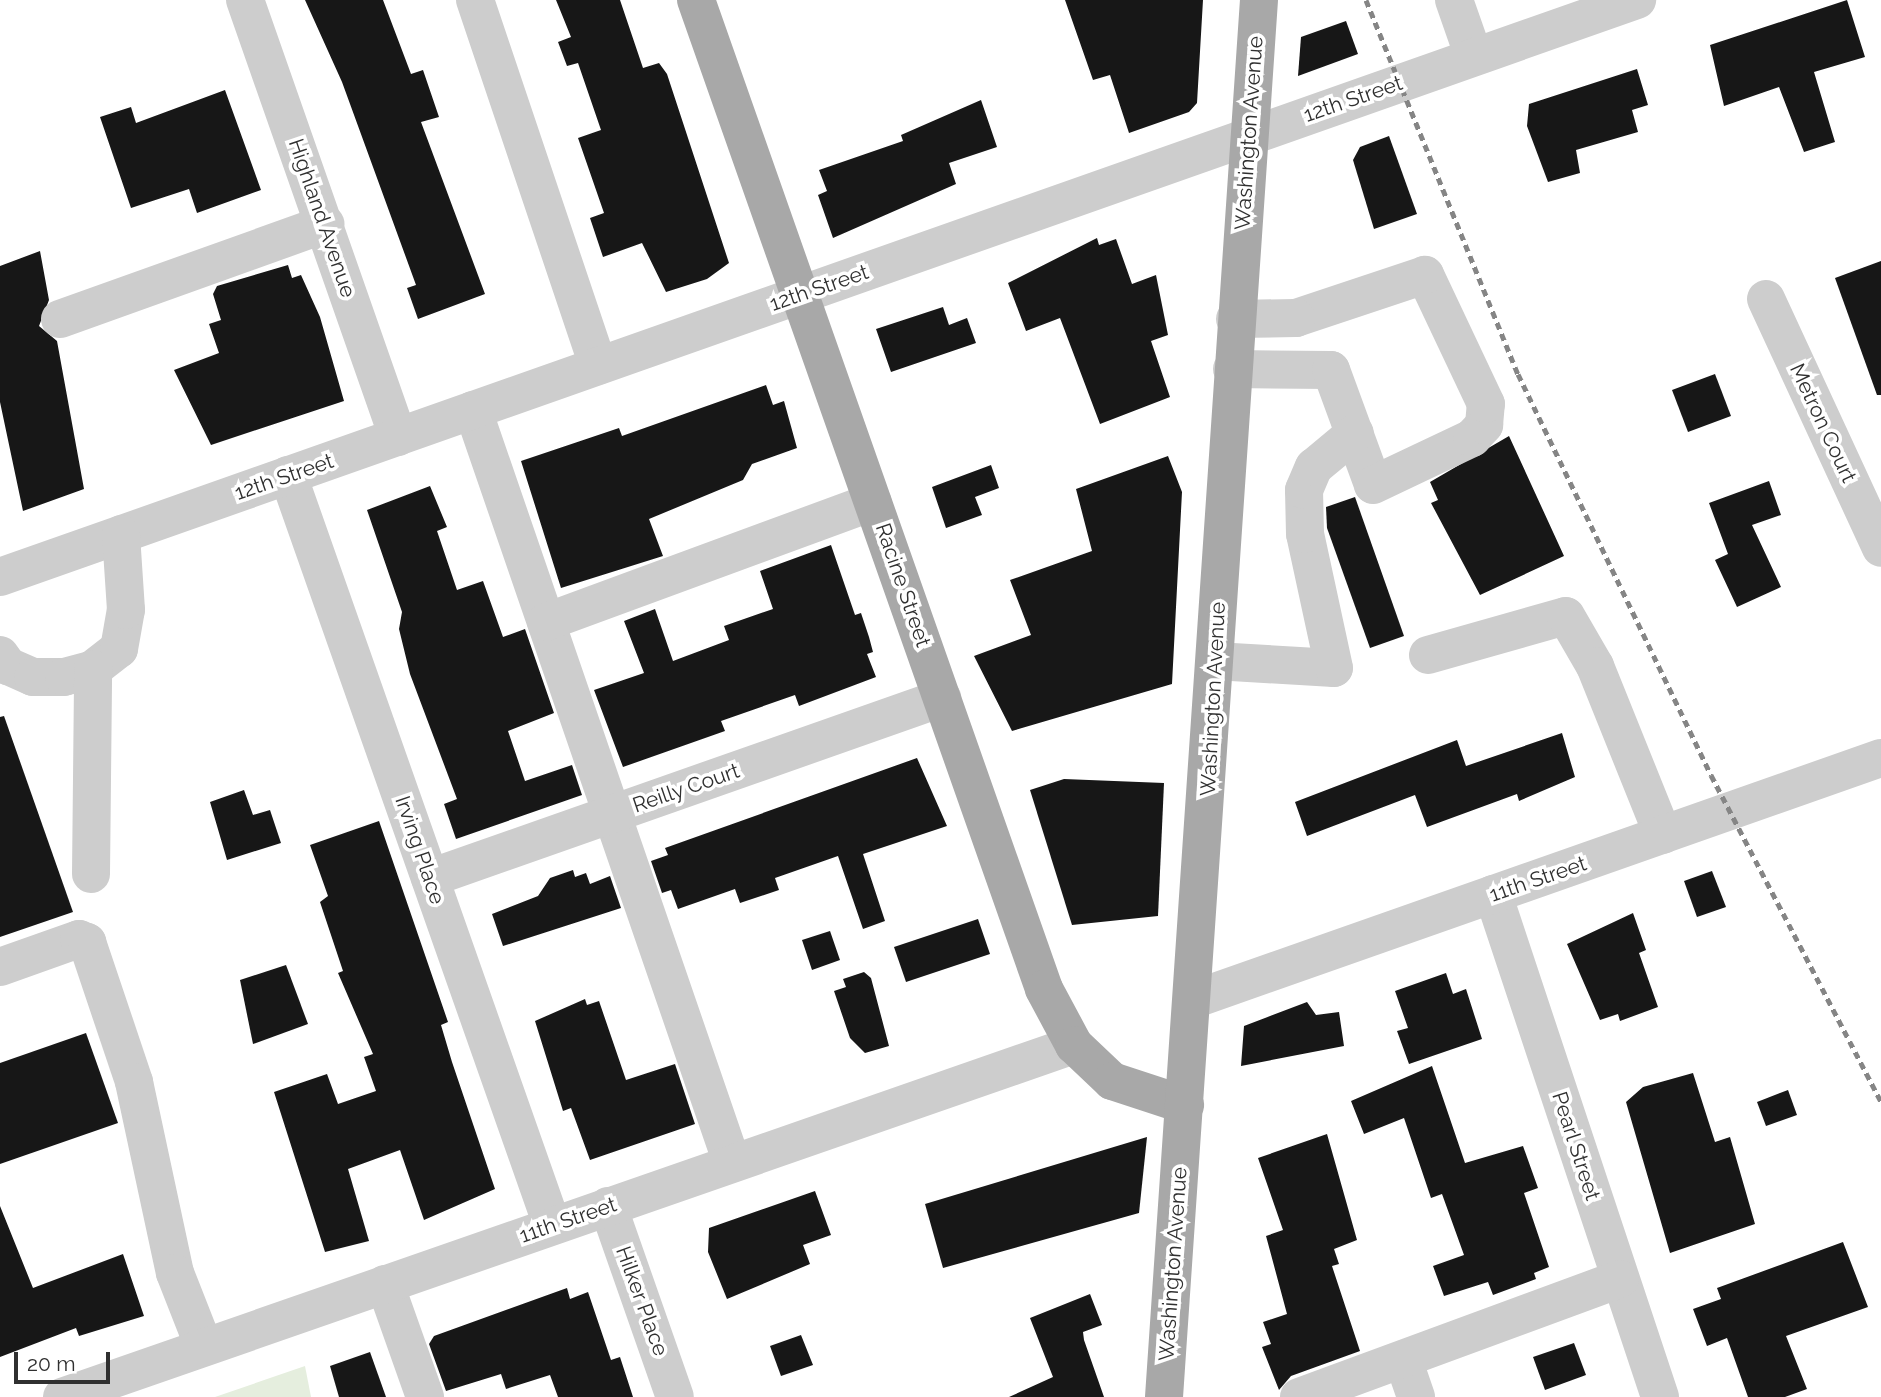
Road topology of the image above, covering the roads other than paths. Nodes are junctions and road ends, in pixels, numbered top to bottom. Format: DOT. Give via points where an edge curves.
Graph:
graph roads {
  1 [pos="245,0"];
  2 [pos="475,0"];
  3 [pos="696,0"];
  4 [pos="1259,0"];
  5 [pos="1454,0"];
  6 [pos="1637,0"];
  7 [pos="1474,57"];
  8 [pos="1251,134"];
  9 [pos="325,224"];
  10 [pos="801,295"];
  11 [pos="1766,299"];
  12 [pos="60,319"];
  13 [pos="1235,319"];
  14 [pos="598,366"];
  15 [pos="1232,369"];
  16 [pos="473,410"];
  17 [pos="1355,433"];
  18 [pos="398,437"];
  19 [pos="288,475"];
  20 [pos="873,502"];
  21 [pos="121,534"];
  22 [pos="1881,548"];
  23 [pos="0,577"];
  24 [pos="546,622"];
  25 [pos="0,655"];
  26 [pos="1428,655"];
  27 [pos="1215,661"];
  28 [pos="93,668"];
  29 [pos="942,698"];
  30 [pos="1881,758"];
  31 [pos="614,813"];
  32 [pos="1663,835"];
  33 [pos="91,874"];
  34 [pos="430,878"];
  35 [pos="1493,894"];
  36 [pos="0,967"];
  37 [pos="1195,999"];
  38 [pos="1074,1045"];
  39 [pos="1185,1105"];
  40 [pos="732,1163"];
  41 [pos="608,1206"];
  42 [pos="552,1225"];
  43 [pos="1620,1279"];
  44 [pos="385,1284"];
  45 [pos="204,1347"];
  46 [pos="1410,1380"];
  47 [pos="62,1397"];
  48 [pos="425,1397"];
  49 [pos="676,1397"];
  50 [pos="1164,1397"];
  51 [pos="1299,1397"];
  52 [pos="1660,1397"];
  1 -- 9 [label="street, Highland Avenue"];
  2 -- 14 [label="street"];
  3 -- 10 [label="main road, Racine Street"];
  4 -- 8 [label="main road, Washington Avenue"];
  5 -- 7 [label="street"];
  6 -- 7 [label="street, 12th Street"];
  7 -- 8 [label="street, 12th Street"];
  8 -- 10 [label="street, 12th Street"];
  8 -- 13 [label="main road, Washington Avenue"];
  9 -- 12 [label="street"];
  9 -- 18 [label="street, Highland Avenue"];
  10 -- 14 [label="street, 12th Street"];
  10 -- 20 [label="main road, Racine Street"];
  11 -- 22 [label="street, Metron Court"];
  13 -- 15 [label="main road, Washington Avenue"];
  13 -- 17 [label="street" via="1296,318 1424,275 1486,404 1484,425 1472,438 1373,485"];
  14 -- 16 [label="street, 12th Street"];
  15 -- 17 [label="street" via="1331,370"];
  15 -- 27 [label="main road, Washington Avenue"];
  16 -- 18 [label="street, 12th Street"];
  16 -- 24 [label="street"];
  17 -- 27 [label="street" via="1314,467 1304,490 1305,534 1334,668"];
  18 -- 19 [label="street, 12th Street"];
  19 -- 21 [label="street, 12th Street"];
  19 -- 34 [label="street, Irving Place"];
  20 -- 24 [label="street"];
  20 -- 29 [label="main road, Racine Street"];
  21 -- 23 [label="street, 12th Street"];
  21 -- 28 [label="street" via="126,610 119,649"];
  24 -- 31 [label="street"];
  25 -- 28 [label="street" via="8,666 33,677"];
  26 -- 32 [label="street" via="1566,616 1595,666"];
  27 -- 37 [label="main road, Washington Avenue"];
  28 -- 33 [label="street"];
  29 -- 31 [label="street, Reilly Court"];
  29 -- 38 [label="main road, Racine Street" via="1044,989"];
  30 -- 32 [label="street, 11th Street"];
  31 -- 34 [label="street, Reilly Court"];
  31 -- 40 [label="street"];
  32 -- 35 [label="street, 11th Street"];
  34 -- 42 [label="street, Irving Place"];
  35 -- 37 [label="street, 11th Street"];
  35 -- 43 [label="street, Pearl Street"];
  36 -- 45 [label="street" via="79,939 87,942 127,1058 175,1273"];
  37 -- 39 [label="main road, Washington Avenue"];
  38 -- 39 [label="main road, Racine Street" via="1112,1081"];
  38 -- 40 [label="street, 11th Street"];
  39 -- 50 [label="main road, Washington Avenue"];
  40 -- 41 [label="street, 11th Street"];
  41 -- 42 [label="street, 11th Street"];
  41 -- 49 [label="street, Hilker Place"];
  42 -- 44 [label="street, 11th Street"];
  43 -- 46 [label="street"];
  43 -- 52 [label="street, Pearl Street"];
  44 -- 45 [label="street, 11th Street"];
  44 -- 48 [label="street"];
  45 -- 47 [label="street, 11th Street"];
  46 -- 51 [label="street"];
}
